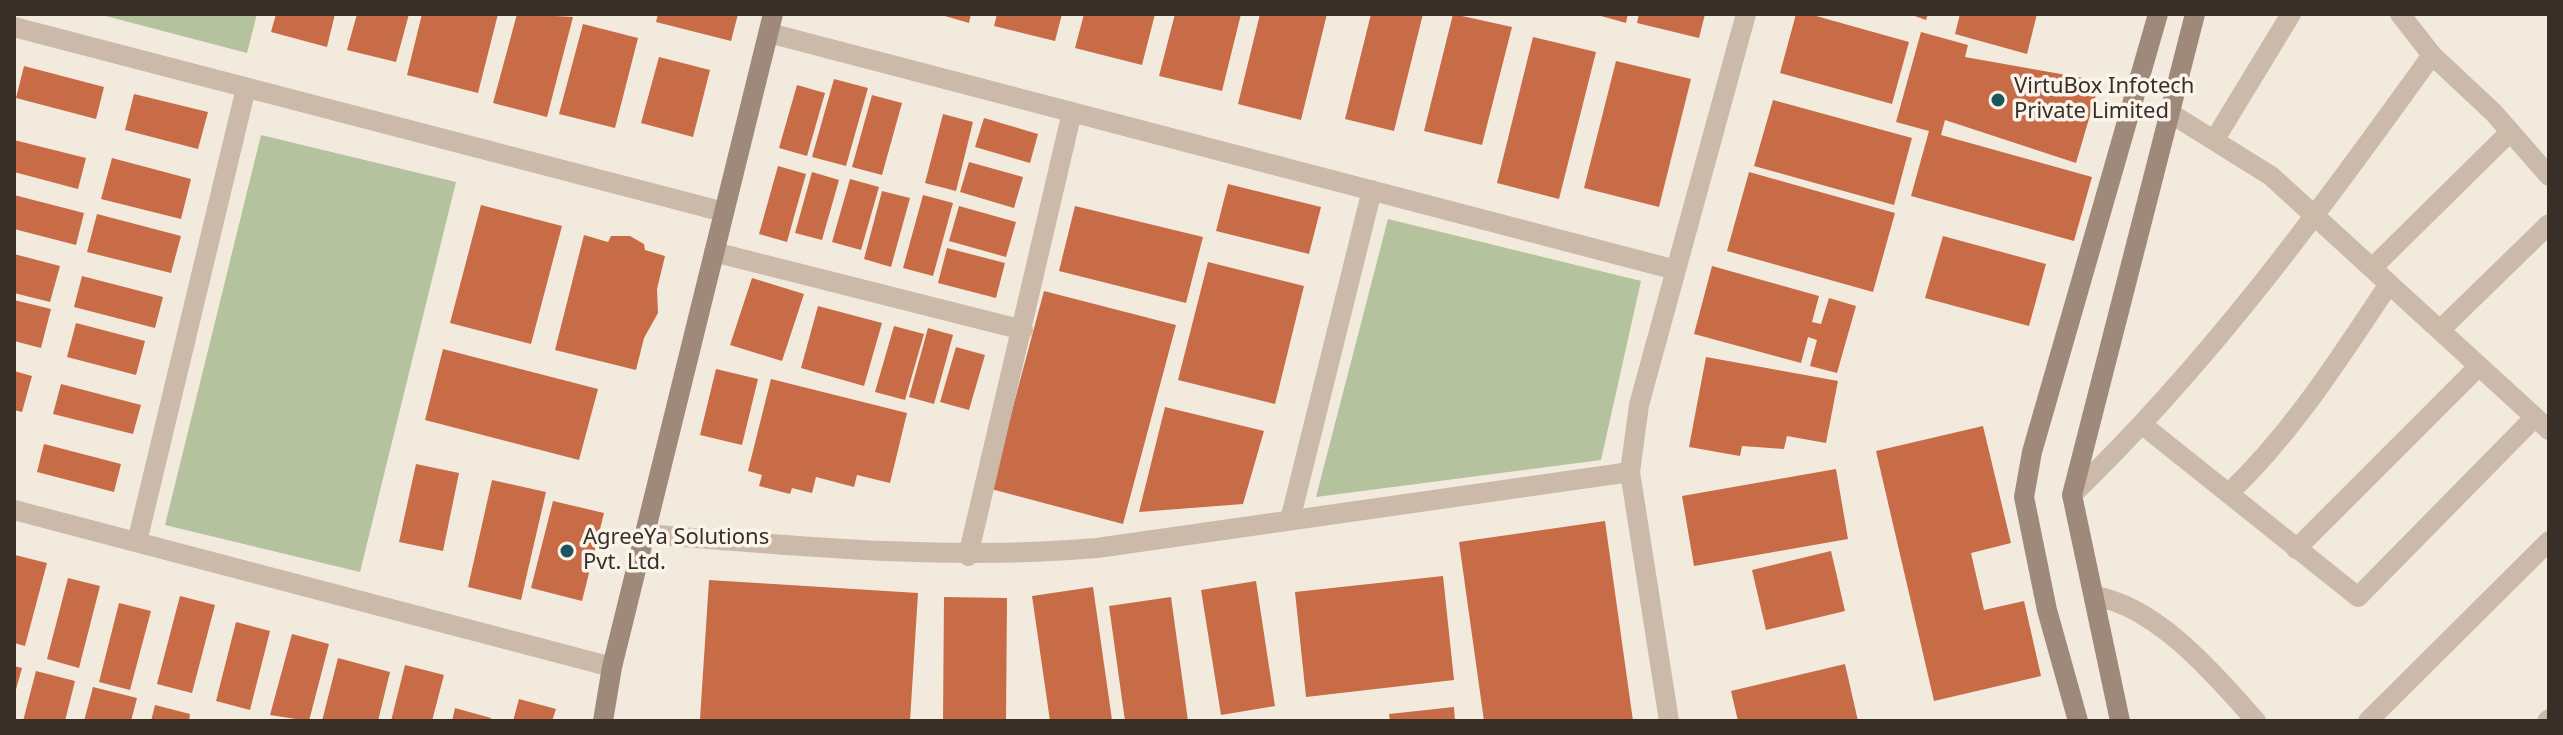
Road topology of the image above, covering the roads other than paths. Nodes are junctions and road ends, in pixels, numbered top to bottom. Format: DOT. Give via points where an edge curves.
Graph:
graph roads {
  1 [pos="1746,14"];
  2 [pos="2158,14"];
  3 [pos="2195,14"];
  4 [pos="2291,14"];
  5 [pos="2400,14"];
  6 [pos="771,24"];
  7 [pos="14,27"];
  8 [pos="2432,55"];
  9 [pos="246,88"];
  10 [pos="1072,112"];
  11 [pos="2170,113"];
  12 [pos="2510,132"];
  13 [pos="2215,139"];
  14 [pos="2549,176"];
  15 [pos="1372,190"];
  16 [pos="724,212"];
  17 [pos="2318,216"];
  18 [pos="2549,224"];
  19 [pos="714,252"];
  20 [pos="2372,268"];
  21 [pos="1676,270"];
  22 [pos="2389,284"];
  23 [pos="1023,330"];
  24 [pos="2440,330"];
  25 [pos="2479,366"];
  26 [pos="2542,423"];
  27 [pos="2144,426"];
  28 [pos="1630,472"];
  29 [pos="2229,493"];
  30 [pos="2072,495"];
  31 [pos="14,510"];
  32 [pos="1290,520"];
  33 [pos="645,534"];
  34 [pos="2549,541"];
  35 [pos="137,542"];
  36 [pos="2296,549"];
  37 [pos="968,556"];
  38 [pos="2094,596"];
  39 [pos="612,667"];
  40 [pos="2117,720"];
  41 [pos="603,721"];
  42 [pos="1669,721"];
  43 [pos="2078,721"];
  44 [pos="2256,721"];
  45 [pos="2368,721"];
  1 -- 21 [label="street"];
  2 -- 43 [label="street" via="2032,452 2024,497 2047,610"];
  3 -- 11 [label="street"];
  4 -- 13 [label="street"];
  5 -- 8 [label="street"];
  6 -- 10 [label="street"];
  6 -- 16 [label="street"];
  7 -- 9 [label="street"];
  8 -- 12 [label="street"];
  8 -- 17 [label="street"];
  9 -- 16 [label="street"];
  9 -- 35 [label="street"];
  10 -- 15 [label="street"];
  10 -- 23 [label="street"];
  11 -- 13 [label="street"];
  11 -- 30 [label="street"];
  12 -- 14 [label="street"];
  12 -- 20 [label="street"];
  13 -- 17 [label="street"];
  15 -- 21 [label="street"];
  15 -- 32 [label="street"];
  16 -- 19 [label="street"];
  17 -- 20 [label="street"];
  17 -- 27 [label="street"];
  18 -- 24 [label="street"];
  19 -- 23 [label="street"];
  19 -- 33 [label="street"];
  20 -- 22 [label="street"];
  21 -- 28 [label="street" via="1639,405"];
  22 -- 24 [label="street"];
  22 -- 29 [label="street" via="2325,382"];
  23 -- 37 [label="street"];
  24 -- 25 [label="street"];
  25 -- 26 [label="street"];
  25 -- 36 [label="street"];
  26 -- 36 [label="street" via="2358,597"];
  27 -- 29 [label="street"];
  27 -- 30 [label="street"];
  28 -- 32 [label="street"];
  28 -- 42 [label="street"];
  29 -- 36 [label="street"];
  30 -- 38 [label="street"];
  31 -- 35 [label="street"];
  32 -- 37 [label="street" via="1097,548"];
  33 -- 37 [label="street"];
  33 -- 39 [label="street"];
  34 -- 45 [label="street"];
  35 -- 39 [label="street"];
  38 -- 40 [label="street"];
  38 -- 44 [label="street" via="2118,600 2177,640"];
  39 -- 41 [label="street"];
}
